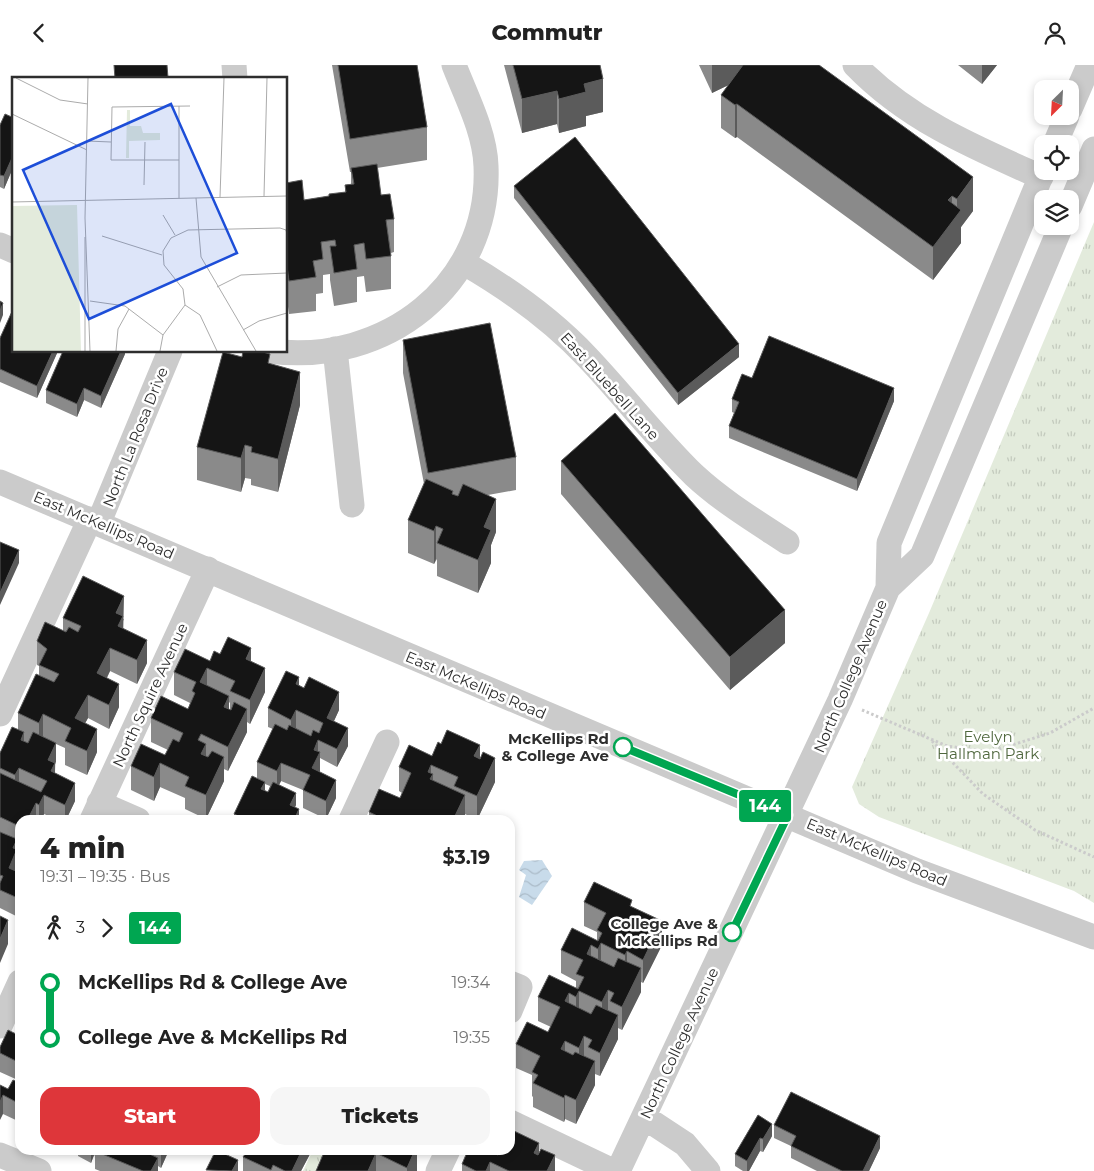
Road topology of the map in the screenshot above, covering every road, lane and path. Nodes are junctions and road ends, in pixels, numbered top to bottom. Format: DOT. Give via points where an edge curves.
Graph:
graph roads {
  1 [pos="454,65"];
  2 [pos="855,65"];
  3 [pos="1089,65"];
  4 [pos="1079,88"];
  5 [pos="1094,149"];
  6 [pos="1034,171"];
  7 [pos="1040,180"];
  8 [pos="1077,190"];
  9 [pos="1058,235"];
  10 [pos="0,245"];
  11 [pos="12,250"];
  12 [pos="464,263"];
  13 [pos="335,349"];
  14 [pos="169,353"];
  15 [pos="286,353"];
  16 [pos="0,482"];
  17 [pos="352,505"];
  18 [pos="95,521"];
  19 [pos="787,543"];
  20 [pos="208,569"];
  21 [pos="888,588"];
  22 [pos="840,700"];
  23 [pos="1094,708"];
  24 [pos="0,714"];
  25 [pos="929,738"];
  26 [pos="387,742"];
  27 [pos="96,812"];
  28 [pos="112,815"];
  29 [pos="353,815"];
  30 [pos="788,815"];
  31 [pos="1094,857"];
  32 [pos="1094,937"];
  33 [pos="515,985"];
  34 [pos="15,992"];
  35 [pos="515,999"];
  36 [pos="0,1026"];
  37 [pos="644,1117"];
  38 [pos="515,1124"];
  39 [pos="0,1155"];
  40 [pos="446,1155"];
  41 [pos="39,1171"];
  42 [pos="438,1171"];
  43 [pos="613,1171"];
  44 [pos="618,1171"];
  45 [pos="708,1171"];
  1 -- 12 [label="street" via="480,132 486,164 486,197 477,236"];
  2 -- 6 [label="street" via="893,99 927,123"];
  3 -- 4 [label="street"];
  5 -- 8 [label="street"];
  7 -- 21 [label="street, North College Avenue" via="889,543"];
  9 -- 21 [label="street, North College Avenue" via="922,556"];
  10 -- 11 [label="street"];
  12 -- 13 [label="street" via="435,299 410,320 365,343"];
  12 -- 19 [label="street, East Bluebell Lane" via="548,319 587,356 696,477 733,507"];
  13 -- 15 [label="street"];
  13 -- 17 [label="street"];
  14 -- 18 [label="street, North La Rosa Drive"];
  16 -- 18 [label="street, East McKellips Road"];
  18 -- 20 [label="street, East McKellips Road"];
  18 -- 24 [label="street, North La Rosa Drive"];
  20 -- 27 [label="street, North Squire Avenue"];
  20 -- 30 [label="street, East McKellips Road"];
  21 -- 22 [label="street, North College Avenue"];
  22 -- 25 [label="path"];
  22 -- 30 [label="street, North College Avenue"];
  23 -- 25 [label="path" via="1050,733 990,752 947,746"];
  25 -- 31 [label="path" via="983,794 1035,830"];
  26 -- 29 [label="street"];
  27 -- 28 [label="street"];
  30 -- 32 [label="street, East McKellips Road" via="917,871"];
  30 -- 37 [label="street, North College Avenue"];
  33 -- 35 [label="street" via="520,987"];
  34 -- 36 [label="street"];
  37 -- 44 [label="street, North College Avenue"];
  37 -- 45 [label="street" via="685,1144"];
  38 -- 43 [label="street"];
  39 -- 41 [label="street"];
  40 -- 42 [label="street"];
}
